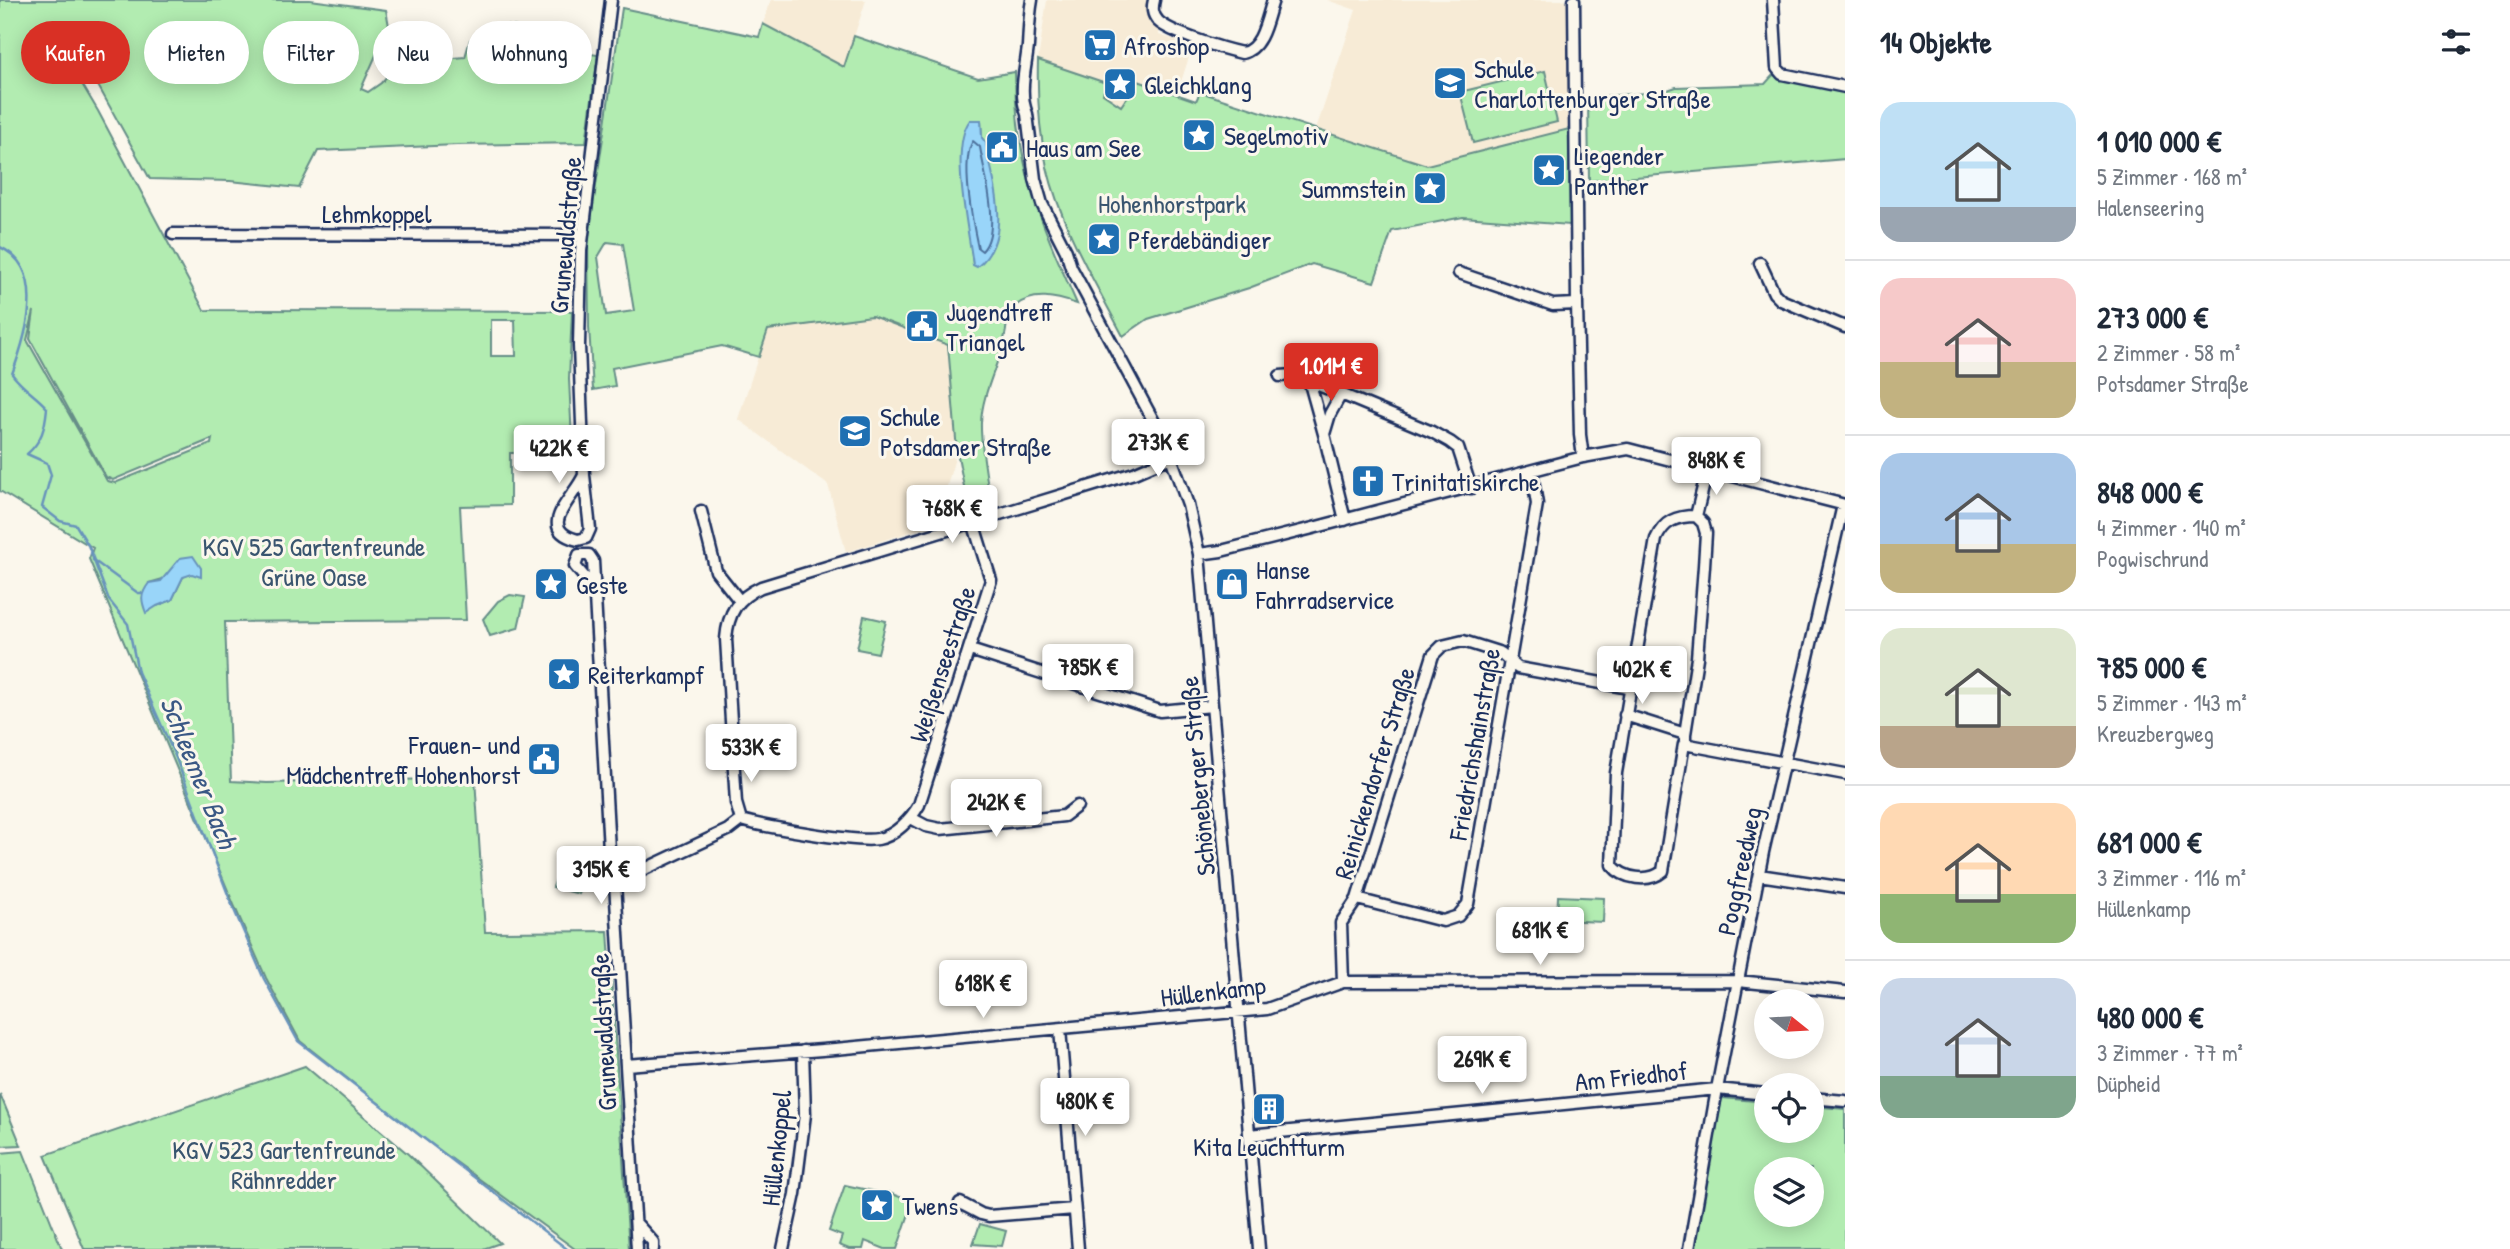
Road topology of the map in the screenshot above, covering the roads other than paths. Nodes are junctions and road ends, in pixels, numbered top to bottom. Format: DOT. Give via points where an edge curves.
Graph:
graph roads {
  1 [pos="611,0"];
  2 [pos="1032,0"];
  3 [pos="1039,0"];
  4 [pos="1154,0"];
  5 [pos="1273,0"];
  6 [pos="1574,0"];
  7 [pos="1773,0"];
  8 [pos="1028,40"];
  9 [pos="1845,87"];
  10 [pos="173,234"];
  11 [pos="582,235"];
  12 [pos="1760,262"];
  13 [pos="1459,273"];
  14 [pos="1577,304"];
  15 [pos="1845,327"];
  16 [pos="1280,376"];
  17 [pos="1309,380"];
  18 [pos="1341,394"];
  19 [pos="1324,434"];
  20 [pos="1171,457"];
  21 [pos="1583,457"];
  22 [pos="1707,471"];
  23 [pos="1532,472"];
  24 [pos="584,475"];
  25 [pos="1471,488"];
  26 [pos="1844,505"];
  27 [pos="701,512"];
  28 [pos="1696,516"];
  29 [pos="1345,520"];
  30 [pos="973,522"];
  31 [pos="1199,554"];
  32 [pos="593,587"];
  33 [pos="739,600"];
  34 [pos="970,650"];
  35 [pos="1510,659"];
  36 [pos="1629,688"];
  37 [pos="1212,706"];
  38 [pos="1626,715"];
  39 [pos="1685,739"];
  40 [pos="1784,764"];
  41 [pos="1845,774"];
  42 [pos="1077,806"];
  43 [pos="911,818"];
  44 [pos="741,820"];
  45 [pos="1759,875"];
  46 [pos="615,883"];
  47 [pos="1845,888"];
  48 [pos="1357,899"];
  49 [pos="1738,981"];
  50 [pos="1343,982"];
  51 [pos="1845,992"];
  52 [pos="1239,1011"];
  53 [pos="1060,1029"];
  54 [pos="803,1051"];
  55 [pos="626,1065"];
  56 [pos="1717,1089"];
  57 [pos="1754,1093"];
  58 [pos="1824,1099"];
  59 [pos="1845,1101"];
  60 [pos="1249,1135"];
  61 [pos="960,1203"];
  62 [pos="1074,1209"];
  63 [pos="636,1223"];
  64 [pos="637,1249"];
  65 [pos="653,1249"];
  66 [pos="783,1249"];
  67 [pos="1078,1249"];
  68 [pos="1259,1249"];
  69 [pos="1689,1249"];
  1 -- 11 [label="street, Grunewaldstraße"];
  2 -- 8 [label="street, Schöneberger Straße"];
  3 -- 8 [label="street, Schöneberger Straße"];
  4 -- 5 [label="street" via="1156,19 1168,28 1242,53 1257,43"];
  6 -- 14 [label="street"];
  7 -- 9 [label="street" via="1777,68 1782,74"];
  8 -- 20 [label="street, Schöneberger Straße" via="1027,114 1050,216 1071,267"];
  10 -- 11 [label="street, Lehmkoppel"];
  11 -- 24 [label="street, Grunewaldstraße" via="578,318"];
  12 -- 15 [label="street" via="1781,300"];
  13 -- 14 [label="street" via="1553,304"];
  14 -- 21 [label="street"];
  16 -- 17 [label="street"];
  17 -- 18 [label="street"];
  17 -- 19 [label="street"];
  18 -- 19 [label="street"];
  18 -- 25 [label="street" via="1446,439 1458,448"];
  19 -- 29 [label="street"];
  20 -- 30 [label="street" via="1134,473"];
  20 -- 31 [label="street, Schöneberger Straße"];
  21 -- 22 [label="street" via="1628,449"];
  21 -- 23 [label="street"];
  22 -- 26 [label="street"];
  22 -- 28 [label="street"];
  23 -- 25 [label="street"];
  23 -- 35 [label="street, Friedrichshainstraße" via="1537,505"];
  24 -- 24 [label="street, Grunewaldstraße" via="561,509 558,524 563,534 578,540 590,529"];
  25 -- 29 [label="street"];
  26 -- 40 [label="street, Poggfreedweg"];
  27 -- 33 [label="street" via="716,571"];
  28 -- 36 [label="street" via="1671,520 1656,539"];
  28 -- 39 [label="street" via="1706,533 1705,555"];
  29 -- 31 [label="street"];
  30 -- 33 [label="street" via="761,587"];
  30 -- 34 [label="street, Weißenseestraße" via="991,580"];
  31 -- 37 [label="street, Schöneberger Straße"];
  32 -- 46 [label="street, Grunewaldstraße" via="610,868"];
  33 -- 44 [label="street" via="730,614 726,639 736,803"];
  34 -- 37 [label="street" via="1160,711"];
  34 -- 43 [label="street, Weißenseestraße"];
  35 -- 36 [label="street, Reinickendorfer Straße" via="1518,667"];
  35 -- 48 [label="street, Reinickendorfer Straße" via="1463,641 1443,646 1433,655"];
  35 -- 48 [label="street, Friedrichshainstraße" via="1468,904 1458,916 1443,921"];
  36 -- 38 [label="street"];
  37 -- 52 [label="street, Schöneberger Straße"];
  38 -- 39 [label="street"];
  38 -- 39 [label="street" via="1613,793 1612,857 1612,865 1625,876 1650,878 1663,871"];
  39 -- 40 [label="street"];
  40 -- 41 [label="street"];
  40 -- 45 [label="street, Poggfreedweg"];
  42 -- 43 [label="street" via="1065,816 940,829"];
  43 -- 44 [label="street" via="877,840"];
  44 -- 46 [label="street"];
  45 -- 47 [label="street"];
  45 -- 49 [label="street, Poggfreedweg"];
  46 -- 55 [label="street, Grunewaldstraße"];
  48 -- 50 [label="street, Reinickendorfer Straße" via="1341,923"];
  49 -- 50 [label="street, Hüllenkamp"];
  49 -- 51 [label="street, Hüllenkamp"];
  49 -- 56 [label="street, Poggfreedweg"];
  50 -- 52 [label="street, Hüllenkamp" via="1267,1009"];
  52 -- 53 [label="street, Hüllenkamp"];
  52 -- 60 [label="street, Schöneberger Straße"];
  53 -- 54 [label="street, Hüllenkamp"];
  53 -- 62 [label="street"];
  54 -- 55 [label="street, Hüllenkamp"];
  54 -- 66 [label="street, Hüllenkoppel" via="805,1114"];
  55 -- 63 [label="street, Grunewaldstraße"];
  56 -- 57 [label="street, Am Friedhof"];
  56 -- 60 [label="street, Am Friedhof"];
  56 -- 69 [label="street, Poggfreedweg"];
  58 -- 59 [label="street"];
  60 -- 68 [label="street, Schöneberger Straße"];
  61 -- 62 [label="street" via="989,1216"];
  62 -- 67 [label="street"];
  63 -- 64 [label="street, Grunewaldstraße"];
  63 -- 65 [label="street, Grunewaldstraße" via="653,1242"];
}
